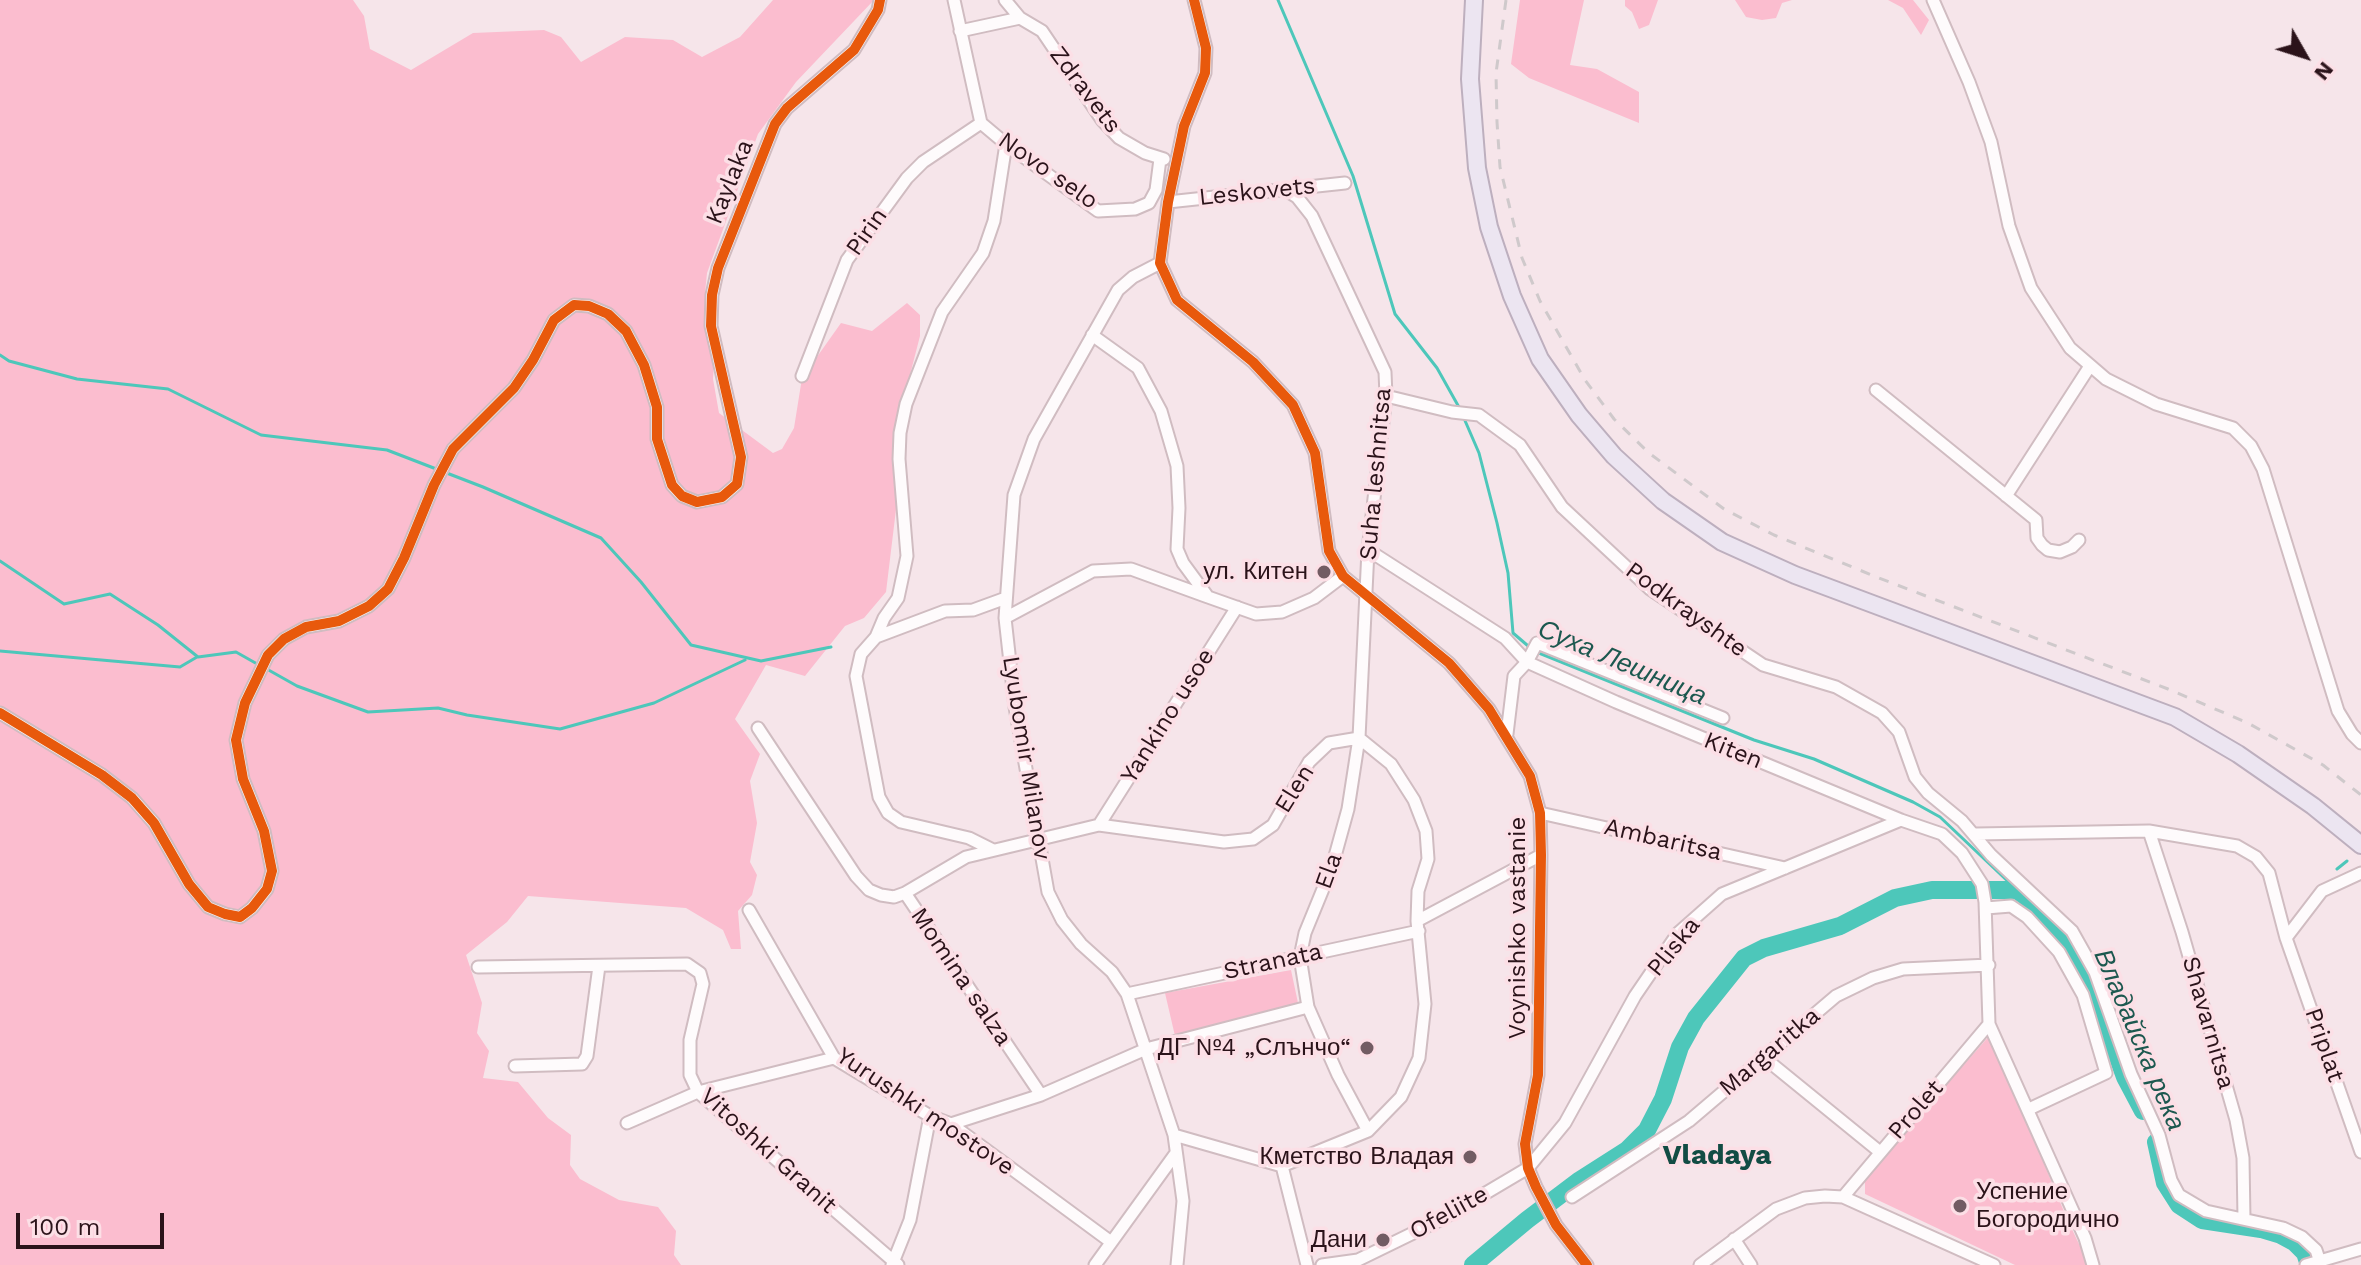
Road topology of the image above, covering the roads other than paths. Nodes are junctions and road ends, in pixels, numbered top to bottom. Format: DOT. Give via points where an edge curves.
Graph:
graph roads {
  1 [pos="880,0"];
  2 [pos="954,0"];
  3 [pos="1005,0"];
  4 [pos="1194,0"];
  5 [pos="1474,0"];
  6 [pos="1933,0"];
  7 [pos="1020,18"];
  8 [pos="960,31"];
  9 [pos="981,123"];
  10 [pos="1006,144"];
  11 [pos="1160,159"];
  12 [pos="1176,162"];
  13 [pos="1345,183"];
  14 [pos="1284,189"];
  15 [pos="1168,202"];
  16 [pos="1160,263"];
  17 [pos="1092,335"];
  18 [pos="2090,366"];
  19 [pos="802,376"];
  20 [pos="1876,390"];
  21 [pos="1386,396"];
  22 [pos="2006,496"];
  23 [pos="2079,540"];
  24 [pos="1368,550"];
  25 [pos="1343,576"];
  26 [pos="1367,596"];
  27 [pos="1208,597"];
  28 [pos="1006,598"];
  29 [pos="1237,607"];
  30 [pos="1005,618"];
  31 [pos="876,637"];
  32 [pos="1527,662"];
  33 [pos="0,713"];
  34 [pos="1723,718"];
  35 [pos="758,728"];
  36 [pos="1507,734"];
  37 [pos="1359,738"];
  38 [pos="2361,743"];
  39 [pos="1540,813"];
  40 [pos="1901,820"];
  41 [pos="1959,823"];
  42 [pos="1099,825"];
  43 [pos="2149,831"];
  44 [pos="1943,833"];
  45 [pos="1976,834"];
  46 [pos="1040,839"];
  47 [pos="2361,845"];
  48 [pos="993,850"];
  49 [pos="1541,855"];
  50 [pos="1785,868"];
  51 [pos="2356,876"];
  52 [pos="2361,890"];
  53 [pos="905,893"];
  54 [pos="1986,905"];
  55 [pos="749,910"];
  56 [pos="1418,926"];
  57 [pos="2286,938"];
  58 [pos="1300,957"];
  59 [pos="1989,965"];
  60 [pos="599,966"];
  61 [pos="478,967"];
  62 [pos="1127,994"];
  63 [pos="1308,1007"];
  64 [pos="1989,1024"];
  65 [pos="1146,1049"];
  66 [pos="1762,1056"];
  67 [pos="834,1058"];
  68 [pos="515,1066"];
  69 [pos="698,1092"];
  70 [pos="1041,1095"];
  71 [pos="2029,1109"];
  72 [pos="930,1116"];
  73 [pos="627,1123"];
  74 [pos="951,1124"];
  75 [pos="1368,1131"];
  76 [pos="1174,1135"];
  77 [pos="1880,1152"];
  78 [pos="2361,1152"];
  79 [pos="1176,1153"];
  80 [pos="1282,1166"];
  81 [pos="1528,1168"];
  82 [pos="1572,1197"];
  83 [pos="1843,1197"];
  84 [pos="2244,1219"];
  85 [pos="1734,1239"];
  86 [pos="1111,1242"];
  87 [pos="2361,1249"];
  88 [pos="894,1264"];
  89 [pos="2315,1264"];
  90 [pos="1095,1265"];
  91 [pos="1177,1265"];
  92 [pos="1307,1265"];
  93 [pos="1322,1265"];
  94 [pos="1587,1265"];
  95 [pos="1700,1265"];
  96 [pos="1751,1265"];
  97 [pos="1994,1265"];
  98 [pos="2093,1265"];
  1 -- 33 [label="street, Kaylaka" via="854,50 775,124 718,268 711,326 741,457 737,484 722,497 697,502 682,496 672,485 657,439 657,407 644,365 626,331 608,314 589,306 574,305 554,320 514,388 453,449 388,589 339,621 306,627 284,639 265,660 245,703 236,740 272,871 267,889 252,908 240,917 208,907 132,798"];
  2 -- 8 [label="street, Novo selo"];
  3 -- 7 [label="street, Zdravets"];
  4 -- 12 [label="street" via="1206,48 1205,73"];
  5 -- 47 [label="highway" via="1470,79 1477,168 1489,227 1540,359 1614,456 1663,501 1722,542 1809,580 2175,717 2238,754"];
  6 -- 18 [label="street" via="1991,142 2009,226 2031,288 2070,348"];
  7 -- 8 [label="street"];
  7 -- 11 [label="street, Zdravets" via="1042,31 1119,138"];
  8 -- 9 [label="street, Novo selo"];
  9 -- 10 [label="street, Novo selo"];
  9 -- 19 [label="street, Pirin" via="907,178 847,260"];
  10 -- 11 [label="street, Novo selo" via="1098,211 1149,203"];
  10 -- 31 [label="street" via="994,221 983,253 942,312 906,404 899,459 907,556 898,598"];
  11 -- 12 [label="street, Zdravets"];
  12 -- 15 [label="street"];
  13 -- 14 [label="street, Leskovets"];
  14 -- 15 [label="street, Leskovets"];
  14 -- 21 [label="street, Suha leshnitsa" via="1312,216 1385,372"];
  15 -- 16 [label="street"];
  16 -- 17 [label="street, Lyubomir Milanov" via="1118,290"];
  16 -- 25 [label="street, Voynishko vastanie" via="1177,300 1253,362 1293,405 1315,453 1329,551"];
  17 -- 27 [label="street" via="1138,368 1161,411 1177,466 1177,549"];
  17 -- 28 [label="street, Lyubomir Milanov" via="1034,439 1014,495"];
  18 -- 22 [label="street"];
  18 -- 38 [label="street" via="2156,404 2233,428 2251,446 2263,469 2338,711"];
  20 -- 22 [label="street"];
  21 -- 24 [label="street, Suha leshnitsa"];
  21 -- 41 [label="street, Podkrayshte" via="1479,415 1520,445 1562,507 1650,589 1763,665 1836,687 1882,713 1899,732 1915,777"];
  22 -- 23 [label="street" via="2036,520 2037,538 2048,550 2060,552"];
  24 -- 26 [label="street, Suha leshnitsa"];
  24 -- 32 [label="street, Kiten" via="1505,638"];
  25 -- 26 [label="street, Voynishko vastanie"];
  25 -- 29 [label="street" via="1314,598 1282,612 1256,614"];
  26 -- 36 [label="street, Voynishko vastanie" via="1449,663"];
  26 -- 37 [label="street, Ela"];
  27 -- 29 [label="street"];
  27 -- 30 [label="street" via="1131,569 1093,571"];
  28 -- 30 [label="street, Lyubomir Milanov"];
  28 -- 31 [label="street" via="973,610 945,611"];
  29 -- 42 [label="street, Yankino usoe"];
  30 -- 46 [label="street, Lyubomir Milanov" via="1015,707"];
  31 -- 48 [label="street" via="861,654 856,676 879,797 901,822 969,838"];
  32 -- 34 [label="street" via="1537,643"];
  32 -- 36 [label="street" via="1514,676"];
  32 -- 40 [label="street, Kiten"];
  35 -- 53 [label="street, Momina salza" via="856,876 881,895"];
  36 -- 39 [label="street, Voynishko vastanie" via="1530,776"];
  37 -- 42 [label="street, Elen" via="1329,743 1309,762 1273,825 1253,839 1224,842"];
  37 -- 56 [label="street" via="1391,764 1426,831 1428,859 1418,891"];
  37 -- 58 [label="street, Ela" via="1348,809"];
  39 -- 49 [label="street, Voynishko vastanie"];
  39 -- 50 [label="street, Ambaritsa"];
  40 -- 44 [label="street, Kiten"];
  40 -- 50 [label="street, Pliska"];
  41 -- 44 [label="street"];
  41 -- 45 [label="street, Podkrayshte"];
  42 -- 46 [label="street, Elen"];
  43 -- 45 [label="street"];
  43 -- 57 [label="street" via="2237,846 2256,857 2269,873"];
  43 -- 84 [label="street, Shavarnitsa" via="2236,1120"];
  44 -- 54 [label="street" via="1973,867"];
  45 -- 84 [label="street, Podkrayshte" via="1991,855 2072,931 2085,952 2179,1195 2206,1211"];
  46 -- 48 [label="street, Elen"];
  46 -- 62 [label="street, Lyubomir Milanov" via="1048,892 1062,920"];
  48 -- 53 [label="street, Elen" via="966,857"];
  49 -- 56 [label="street, Stranata"];
  49 -- 81 [label="street, Voynishko vastanie" via="1538,1075 1525,1144"];
  50 -- 81 [label="street, Pliska" via="1722,894 1678,933 1635,996 1565,1123"];
  51 -- 52 [label="street"];
  51 -- 57 [label="street" via="2322,891"];
  53 -- 70 [label="street, Momina salza"];
  54 -- 59 [label="street"];
  54 -- 71 [label="street" via="2011,906 2059,952 2083,995 2106,1073"];
  55 -- 67 [label="street, Yurushki mostove"];
  56 -- 58 [label="street, Stranata"];
  56 -- 75 [label="street" via="1425,1004 1419,1058 1401,1097"];
  57 -- 78 [label="street, Priplat"];
  58 -- 62 [label="street, Stranata"];
  58 -- 63 [label="street, Ela"];
  59 -- 64 [label="street"];
  59 -- 66 [label="street, Margaritka" via="1903,969 1873,978 1836,996"];
  60 -- 61 [label="street, Vitoshki Granit"];
  60 -- 68 [label="street" via="582,1064"];
  60 -- 69 [label="street, Vitoshki Granit" via="687,964 700,973 703,984 690,1040 690,1075"];
  62 -- 65 [label="street, Lyubomir Milanov"];
  63 -- 65 [label="street"];
  63 -- 75 [label="street, Ela"];
  64 -- 71 [label="street"];
  64 -- 77 [label="street, Prolet"];
  65 -- 70 [label="street"];
  65 -- 76 [label="street, Lyubomir Milanov"];
  66 -- 77 [label="street"];
  66 -- 82 [label="street, Margaritka" via="1689,1121"];
  67 -- 69 [label="street"];
  67 -- 72 [label="street, Yurushki mostove"];
  69 -- 73 [label="street"];
  69 -- 88 [label="street, Vitoshki Granit"];
  70 -- 74 [label="street"];
  71 -- 98 [label="street"];
  72 -- 74 [label="street, Yurushki mostove"];
  72 -- 88 [label="street" via="910,1220"];
  74 -- 86 [label="street, Yurushki mostove"];
  75 -- 80 [label="street"];
  76 -- 79 [label="street, Lyubomir Milanov"];
  76 -- 80 [label="street"];
  77 -- 83 [label="street, Prolet"];
  79 -- 86 [label="street"];
  79 -- 91 [label="street, Lyubomir Milanov" via="1183,1201"];
  80 -- 92 [label="street"];
  81 -- 93 [label="street, Ofeliite" via="1358,1260"];
  81 -- 94 [label="street, Voynishko vastanie" via="1556,1225"];
  83 -- 85 [label="street" via="1805,1198 1776,1209"];
  83 -- 97 [label="street"];
  84 -- 89 [label="street, Podkrayshte" via="2302,1237 2316,1250"];
  85 -- 95 [label="street"];
  85 -- 96 [label="street"];
  86 -- 90 [label="street"];
  87 -- 89 [label="street"];
}
